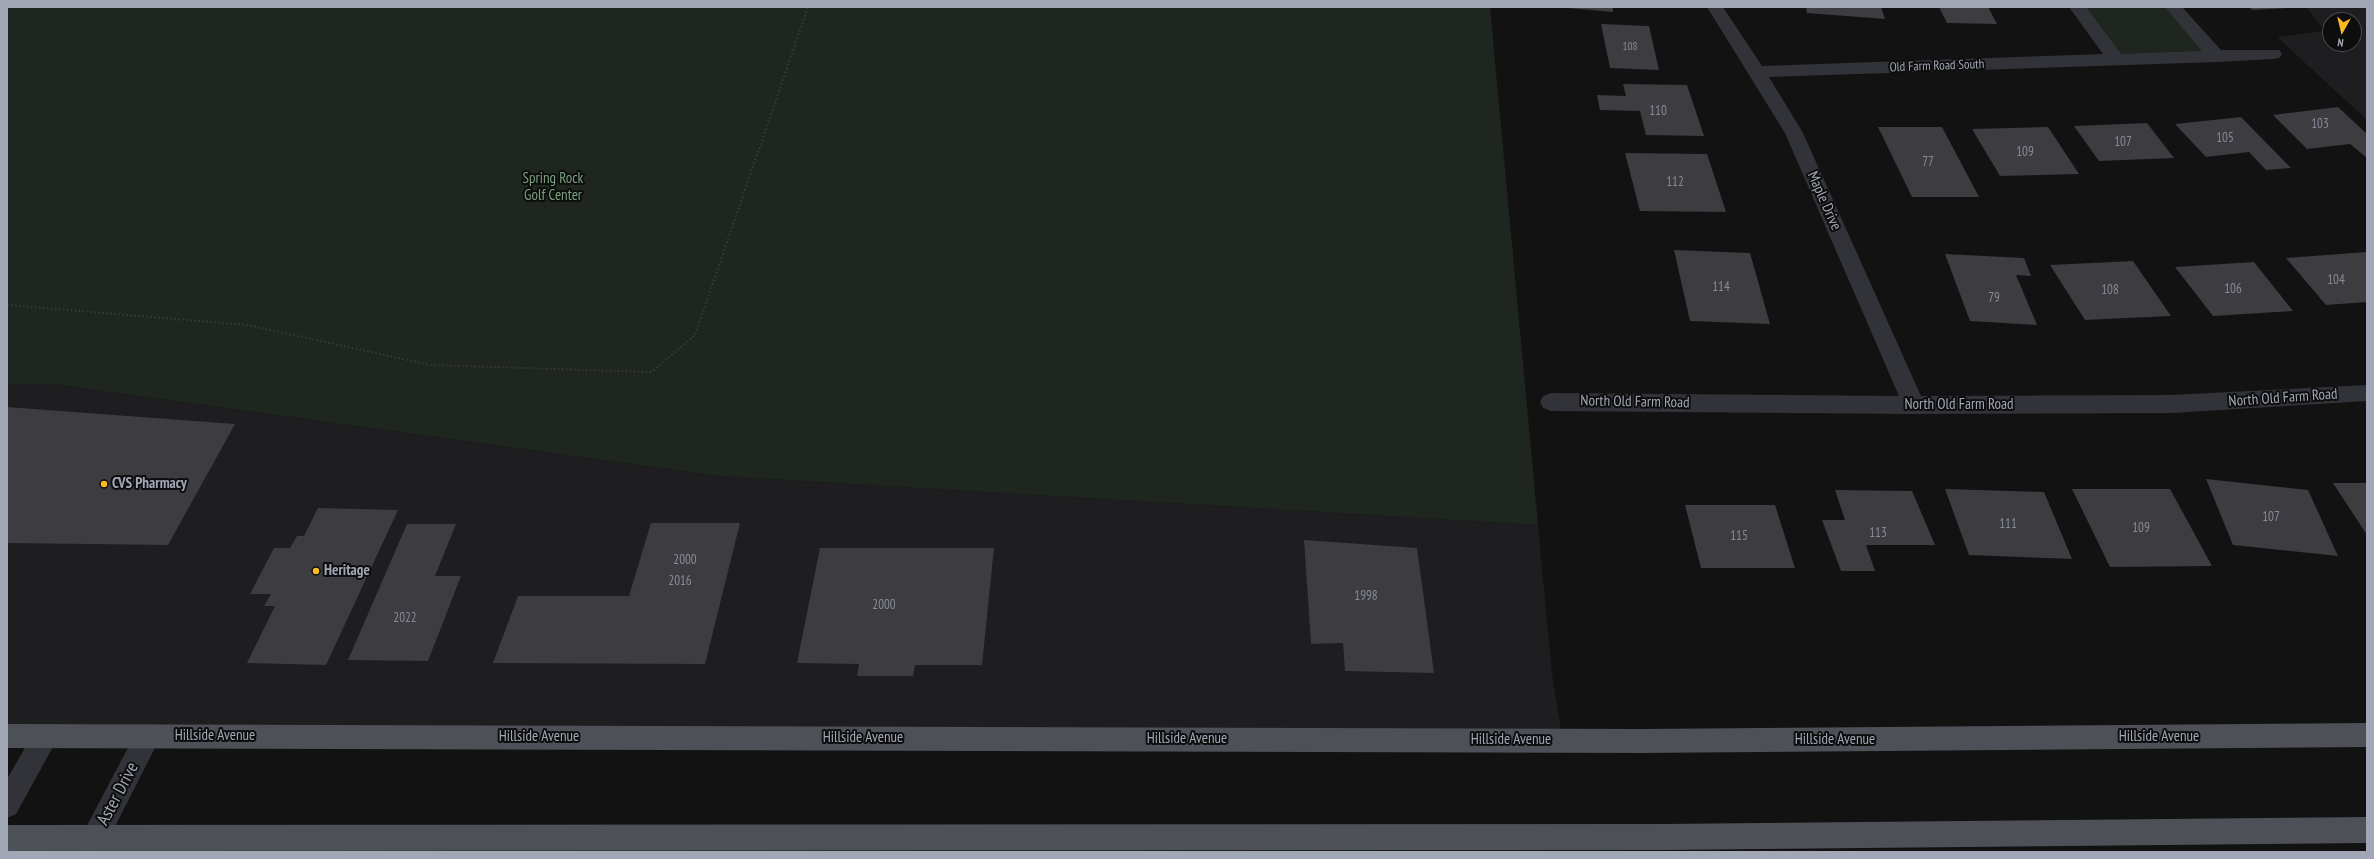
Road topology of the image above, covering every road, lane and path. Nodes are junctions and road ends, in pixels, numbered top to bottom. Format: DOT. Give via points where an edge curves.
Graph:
graph roads {
  1 [pos="808,7"];
  2 [pos="1715,7"];
  3 [pos="2076,7"];
  4 [pos="2173,7"];
  5 [pos="2274,54"];
  6 [pos="2217,57"];
  7 [pos="2117,61"];
  8 [pos="1757,72"];
  9 [pos="7,305"];
  10 [pos="2367,393"];
  11 [pos="1551,402"];
  12 [pos="1914,405"];
  13 [pos="2367,735"];
  14 [pos="7,736"];
  15 [pos="46,736"];
  16 [pos="148,736"];
  17 [pos="7,805"];
  18 [pos="2367,830"];
  19 [pos="7,838"];
  20 [pos="91,845"];
  1 -- 9 [label="path" via="695,335 652,372 431,365 246,326"];
  2 -- 8 [label="street, Maple Drive"];
  3 -- 7 [label="street"];
  4 -- 6 [label="street"];
  5 -- 6 [label="street"];
  6 -- 7 [label="street, Old Farm Road South"];
  7 -- 8 [label="street, Old Farm Road South"];
  8 -- 12 [label="street, Maple Drive" via="1794,134"];
  10 -- 12 [label="street, North Old Farm Road" via="2172,404"];
  11 -- 12 [label="street, North Old Farm Road"];
  13 -- 16 [label="main road, Hillside Avenue" via="1641,741"];
  14 -- 15 [label="main road, Hillside Avenue"];
  15 -- 16 [label="main road, Hillside Avenue"];
  15 -- 17 [label="street"];
  16 -- 20 [label="street, Aster Drive"];
  18 -- 20 [label="main road" via="1670,837"];
  19 -- 20 [label="main road"];
}
